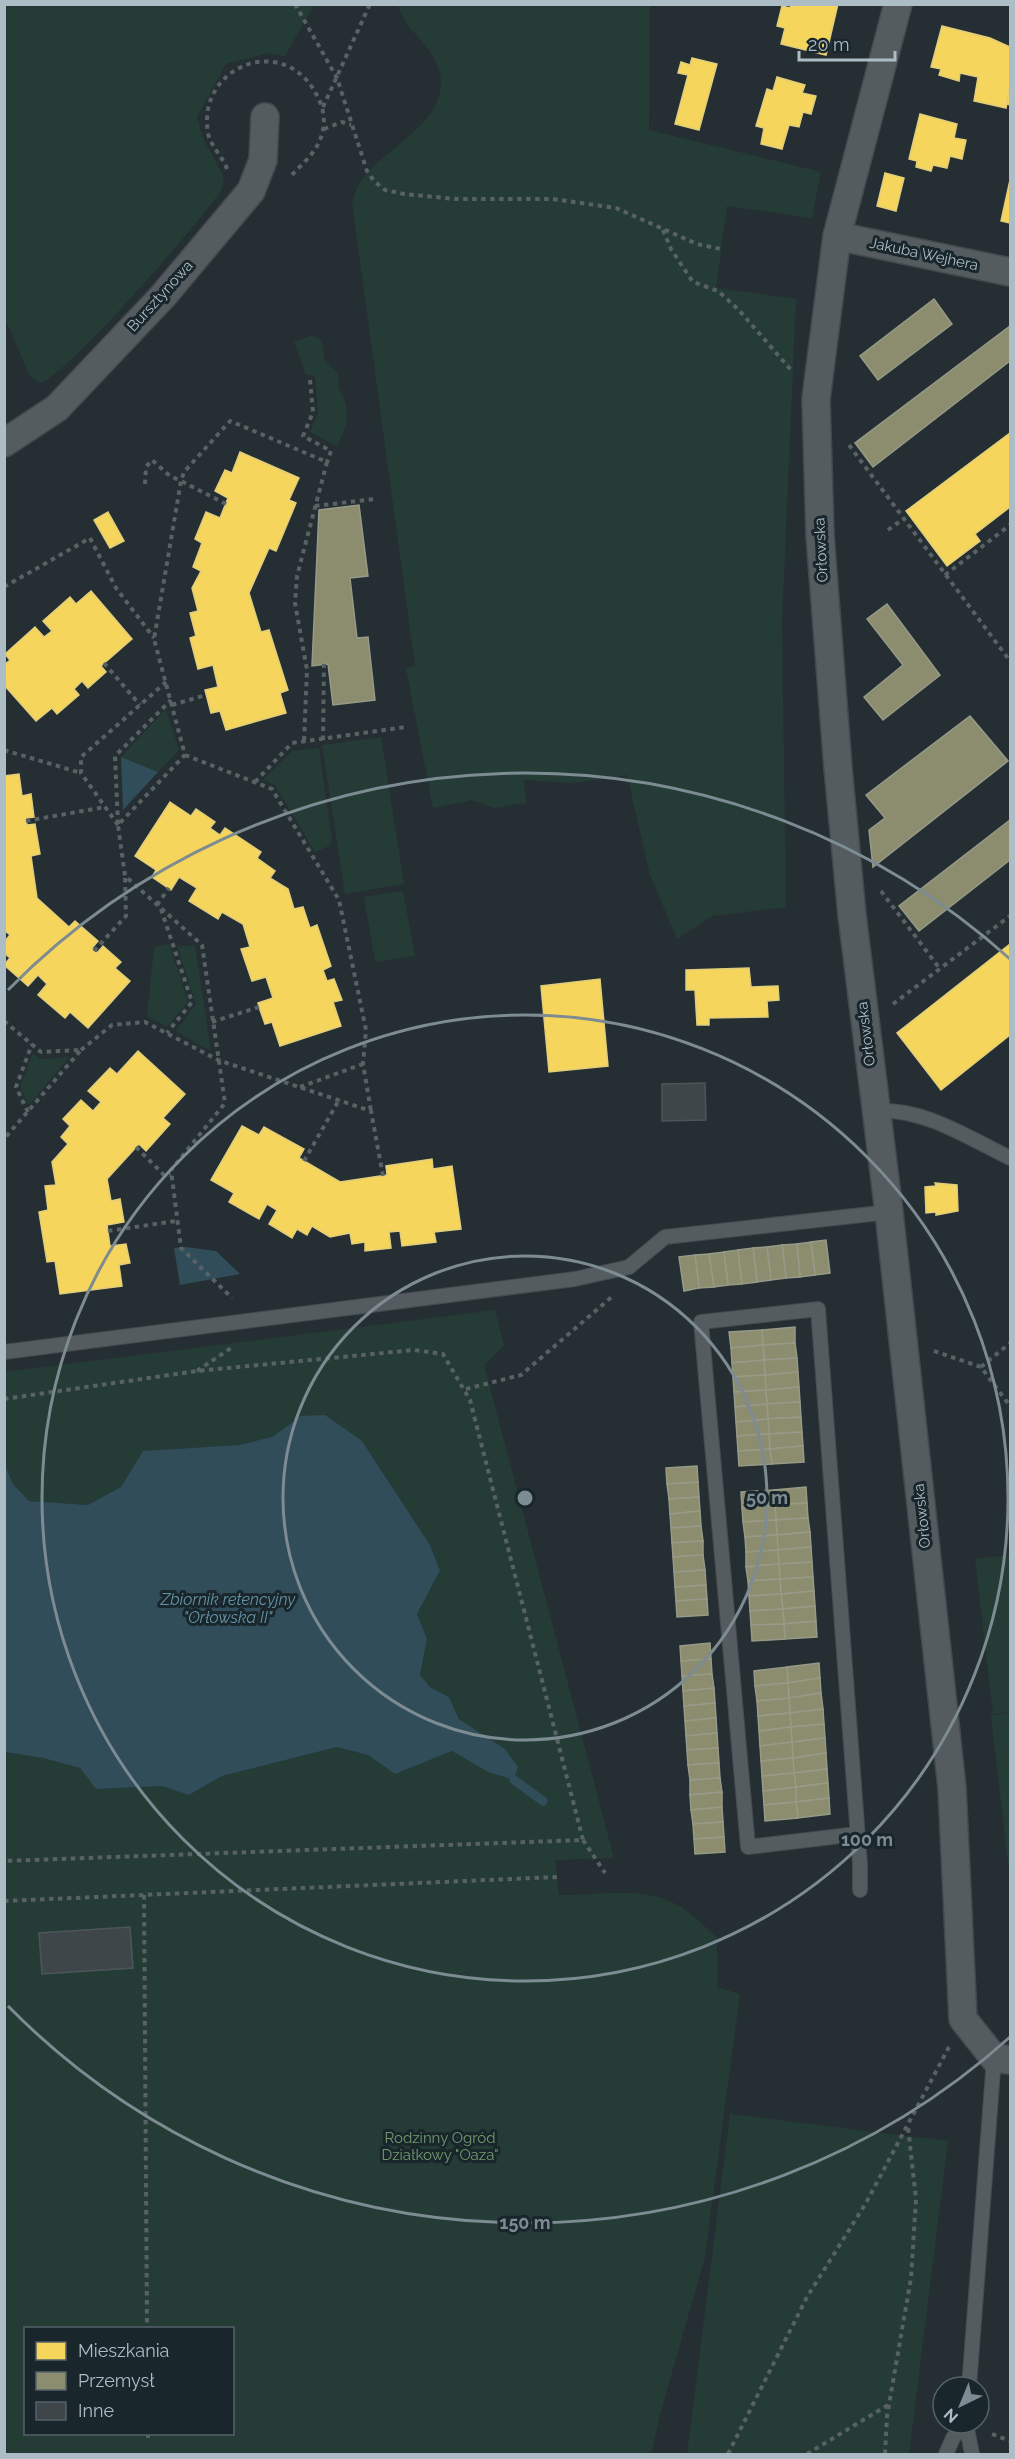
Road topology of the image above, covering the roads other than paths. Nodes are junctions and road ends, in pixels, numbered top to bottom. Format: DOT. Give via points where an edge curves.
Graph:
graph roads {
  1 [pos="898,4"];
  2 [pos="265,117"];
  3 [pos="837,236"];
  4 [pos="1011,272"];
  5 [pos="4,443"];
  6 [pos="874,1111"];
  7 [pos="1011,1158"];
  8 [pos="889,1212"];
  9 [pos="4,1352"];
  10 [pos="857,1834"];
  11 [pos="860,1890"];
  12 [pos="1002,2059"];
  13 [pos="970,2375"];
  14 [pos="955,2435"];
  15 [pos="968,2435"];
  16 [pos="946,2454"];
  17 [pos="972,2454"];
  1 -- 3 [label="street, Orłowska"];
  2 -- 5 [label="street, Bursztynowa" via="263,160 251,191 163,296 57,408"];
  3 -- 4 [label="street, Jakuba Wejhera"];
  3 -- 6 [label="street, Orłowska" via="816,399 820,535 837,756"];
  6 -- 7 [label="lane" via="891,1110 936,1122"];
  6 -- 8 [label="street, Orłowska"];
  8 -- 9 [label="lane" via="665,1237 629,1267 575,1279"];
  8 -- 12 [label="street, Orłowska" via="952,1788 963,2019"];
  10 -- 10 [label="lane" via="818,1309 701,1322 748,1847"];
  10 -- 11 [label="lane"];
  12 -- 13 [label="lane"];
  14 -- 16 [label="lane"];
  15 -- 17 [label="lane"];
}
